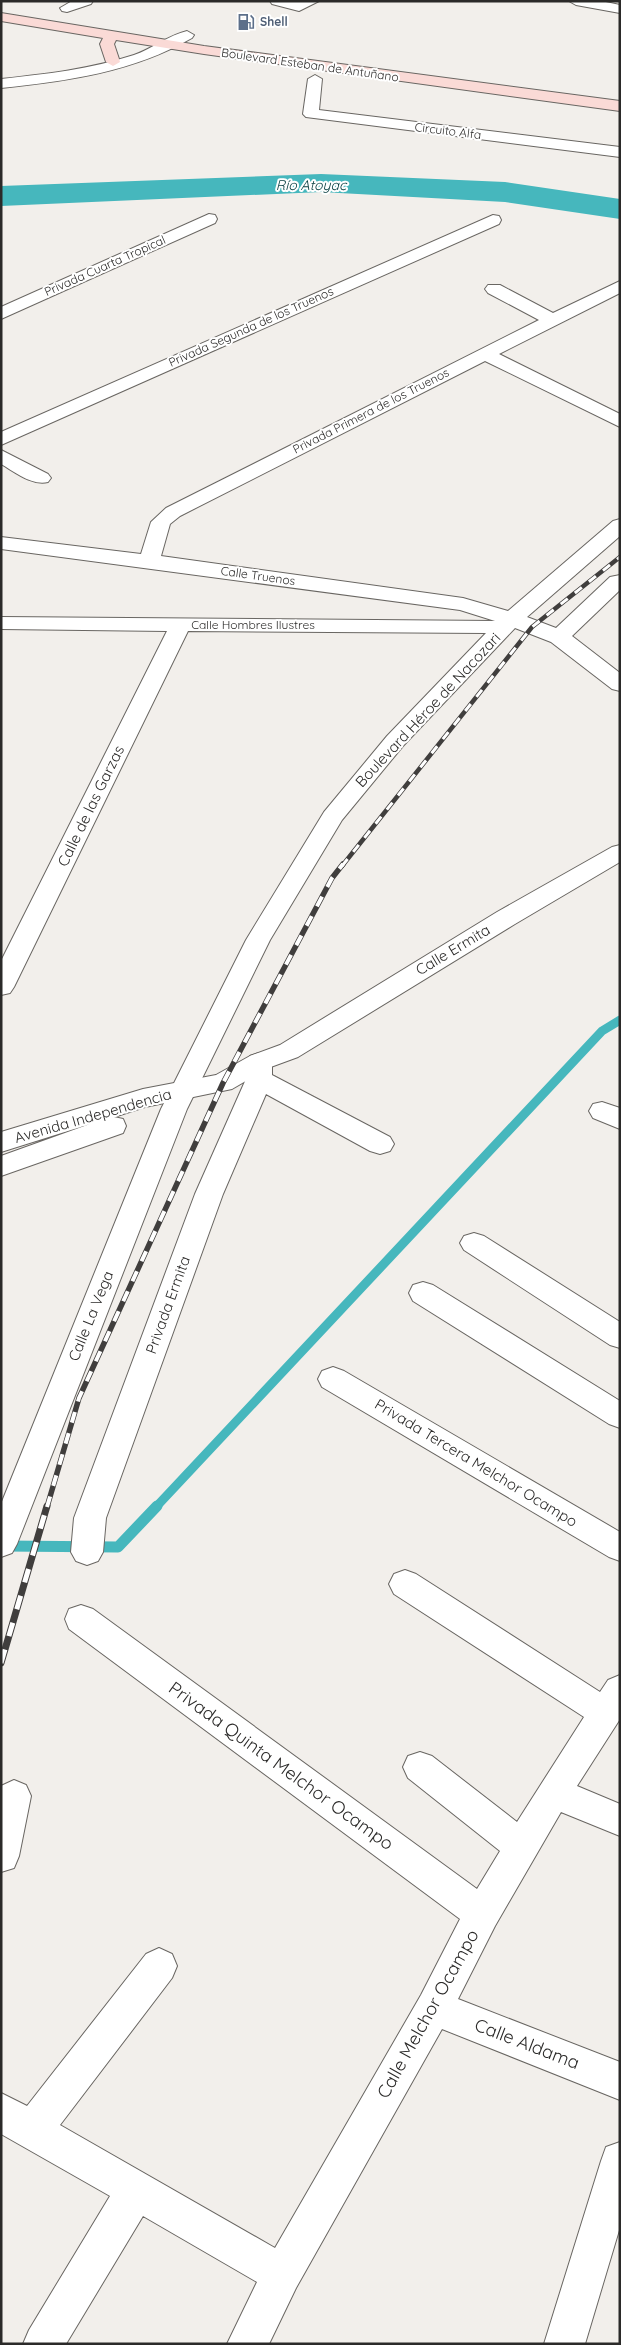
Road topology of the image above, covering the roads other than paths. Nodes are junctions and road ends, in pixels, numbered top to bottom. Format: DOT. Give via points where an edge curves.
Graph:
graph roads {
  1 [pos="86,1"];
  2 [pos="277,1"];
  3 [pos="576,1"];
  4 [pos="305,4"];
  5 [pos="1,5"];
  6 [pos="67,8"];
  7 [pos="620,9"];
  8 [pos="1,17"];
  9 [pos="111,35"];
  10 [pos="172,39"];
  11 [pos="107,65"];
  12 [pos="315,79"];
  13 [pos="1,84"];
  14 [pos="620,94"];
  15 [pos="620,106"];
  16 [pos="620,152"];
  17 [pos="209,219"];
  18 [pos="493,220"];
  19 [pos="620,286"];
  20 [pos="494,289"];
  21 [pos="1,297"];
  22 [pos="19,305"];
  23 [pos="1,314"];
  24 [pos="553,320"];
  25 [pos="485,354"];
  26 [pos="620,421"];
  27 [pos="4,435"];
  28 [pos="1,456"];
  29 [pos="41,478"];
  30 [pos="620,525"];
  31 [pos="1,543"];
  32 [pos="149,561"];
  33 [pos="618,581"];
  34 [pos="1,623"];
  35 [pos="508,623"];
  36 [pos="181,624"];
  37 [pos="559,637"];
  38 [pos="620,684"];
  39 [pos="620,852"];
  40 [pos="1,987"];
  41 [pos="259,1071"];
  42 [pos="180,1100"];
  43 [pos="1,1142"];
  44 [pos="380,1144"];
  45 [pos="1,1166"];
  46 [pos="474,1243"];
  47 [pos="423,1293"];
  48 [pos="620,1337"];
  49 [pos="333,1379"];
  50 [pos="620,1416"];
  51 [pos="1,1544"];
  52 [pos="620,1548"];
  53 [pos="87,1552"];
  54 [pos="405,1584"];
  55 [pos="81,1619"];
  56 [pos="612,1701"];
  57 [pos="420,1766"];
  58 [pos="554,1794"];
  59 [pos="14,1796"];
  60 [pos="620,1820"];
  61 [pos="522,1847"];
  62 [pos="1,1856"];
  63 [pos="482,1914"];
  64 [pos="159,1966"];
  65 [pos="434,2008"];
  66 [pos="620,2080"];
  67 [pos="17,2121"];
  68 [pos="620,2161"];
  69 [pos="136,2190"];
  70 [pos="282,2274"];
  71 [pos="43,2344"];
  72 [pos="247,2344"];
  73 [pos="564,2344"];
  1 -- 6 [label="street"];
  2 -- 4 [label="street"];
  3 -- 7 [label="street"];
  5 -- 10 [label="main road, Boulevard Esteban de Antuñano"];
  8 -- 9 [label="main road, Boulevard Esteban de Antuñano"];
  9 -- 10 [label="main road, Boulevard Esteban de Antuñano"];
  9 -- 11 [label="main road" via="107,44"];
  10 -- 11 [label="street" via="136,61"];
  10 -- 14 [label="main road, Boulevard Esteban de Antuñano"];
  10 -- 15 [label="main road, Boulevard Esteban de Antuñano"];
  11 -- 13 [label="street" via="54,78"];
  12 -- 16 [label="street, Circuito Alfa" via="311,114"];
  17 -- 22 [label="street, Privada Cuarta Tropical"];
  18 -- 27 [label="street, Privada Segunda de los Truenos"];
  19 -- 24 [label="street, Privada Primera de los Truenos"];
  20 -- 24 [label="street"];
  21 -- 22 [label="street"];
  22 -- 23 [label="street, Privada Cuarta Tropical"];
  24 -- 25 [label="street, Privada Primera de los Truenos"];
  25 -- 26 [label="street"];
  25 -- 32 [label="street, Privada Primera de los Truenos" via="173,512 161,522"];
  28 -- 29 [label="street"];
  30 -- 35 [label="street, Boulevard Héroe de Nacozari"];
  31 -- 32 [label="street, Calle Truenos"];
  32 -- 35 [label="street, Calle Truenos" via="462,604"];
  33 -- 37 [label="street"];
  34 -- 36 [label="street, Calle Hombres Ilustres"];
  35 -- 36 [label="street, Calle Hombres Ilustres"];
  35 -- 37 [label="street, Calle Hombres Ilustres"];
  35 -- 42 [label="street, Boulevard Héroe de Nacozari" via="395,741 332,817 258,940"];
  36 -- 40 [label="street, Calle de las Garzas"];
  37 -- 38 [label="street, Calle Hombres Ilustres"];
  39 -- 41 [label="street, Calle Ermita" via="506,918"];
  41 -- 42 [label="street" via="216,1098"];
  41 -- 44 [label="street"];
  41 -- 53 [label="street, Privada Ermita" via="209,1194 90,1518"];
  42 -- 43 [label="street, Avenida Independencia" via="143,1098"];
  42 -- 45 [label="street, Avenida Independencia"];
  42 -- 51 [label="street, Calle La Vega"];
  46 -- 48 [label="street"];
  47 -- 50 [label="street"];
  49 -- 52 [label="street, Privada Tercera Melchor Ocampo"];
  54 -- 56 [label="street"];
  55 -- 63 [label="street, Privada Quinta Melchor Ocampo"];
  56 -- 58 [label="street, Calle Melchor Ocampo"];
  57 -- 61 [label="street"];
  58 -- 60 [label="street"];
  58 -- 61 [label="street, Calle Melchor Ocampo"];
  59 -- 62 [label="street"];
  61 -- 63 [label="street, Calle Melchor Ocampo"];
  63 -- 65 [label="street, Calle Melchor Ocampo"];
  64 -- 67 [label="street"];
  65 -- 66 [label="street, Calle Aldama"];
  65 -- 70 [label="street, Calle Melchor Ocampo"];
  67 -- 69 [label="street"];
  68 -- 73 [label="street"];
  69 -- 70 [label="street"];
  69 -- 71 [label="street"];
  70 -- 72 [label="street, Calle Melchor Ocampo"];
}
